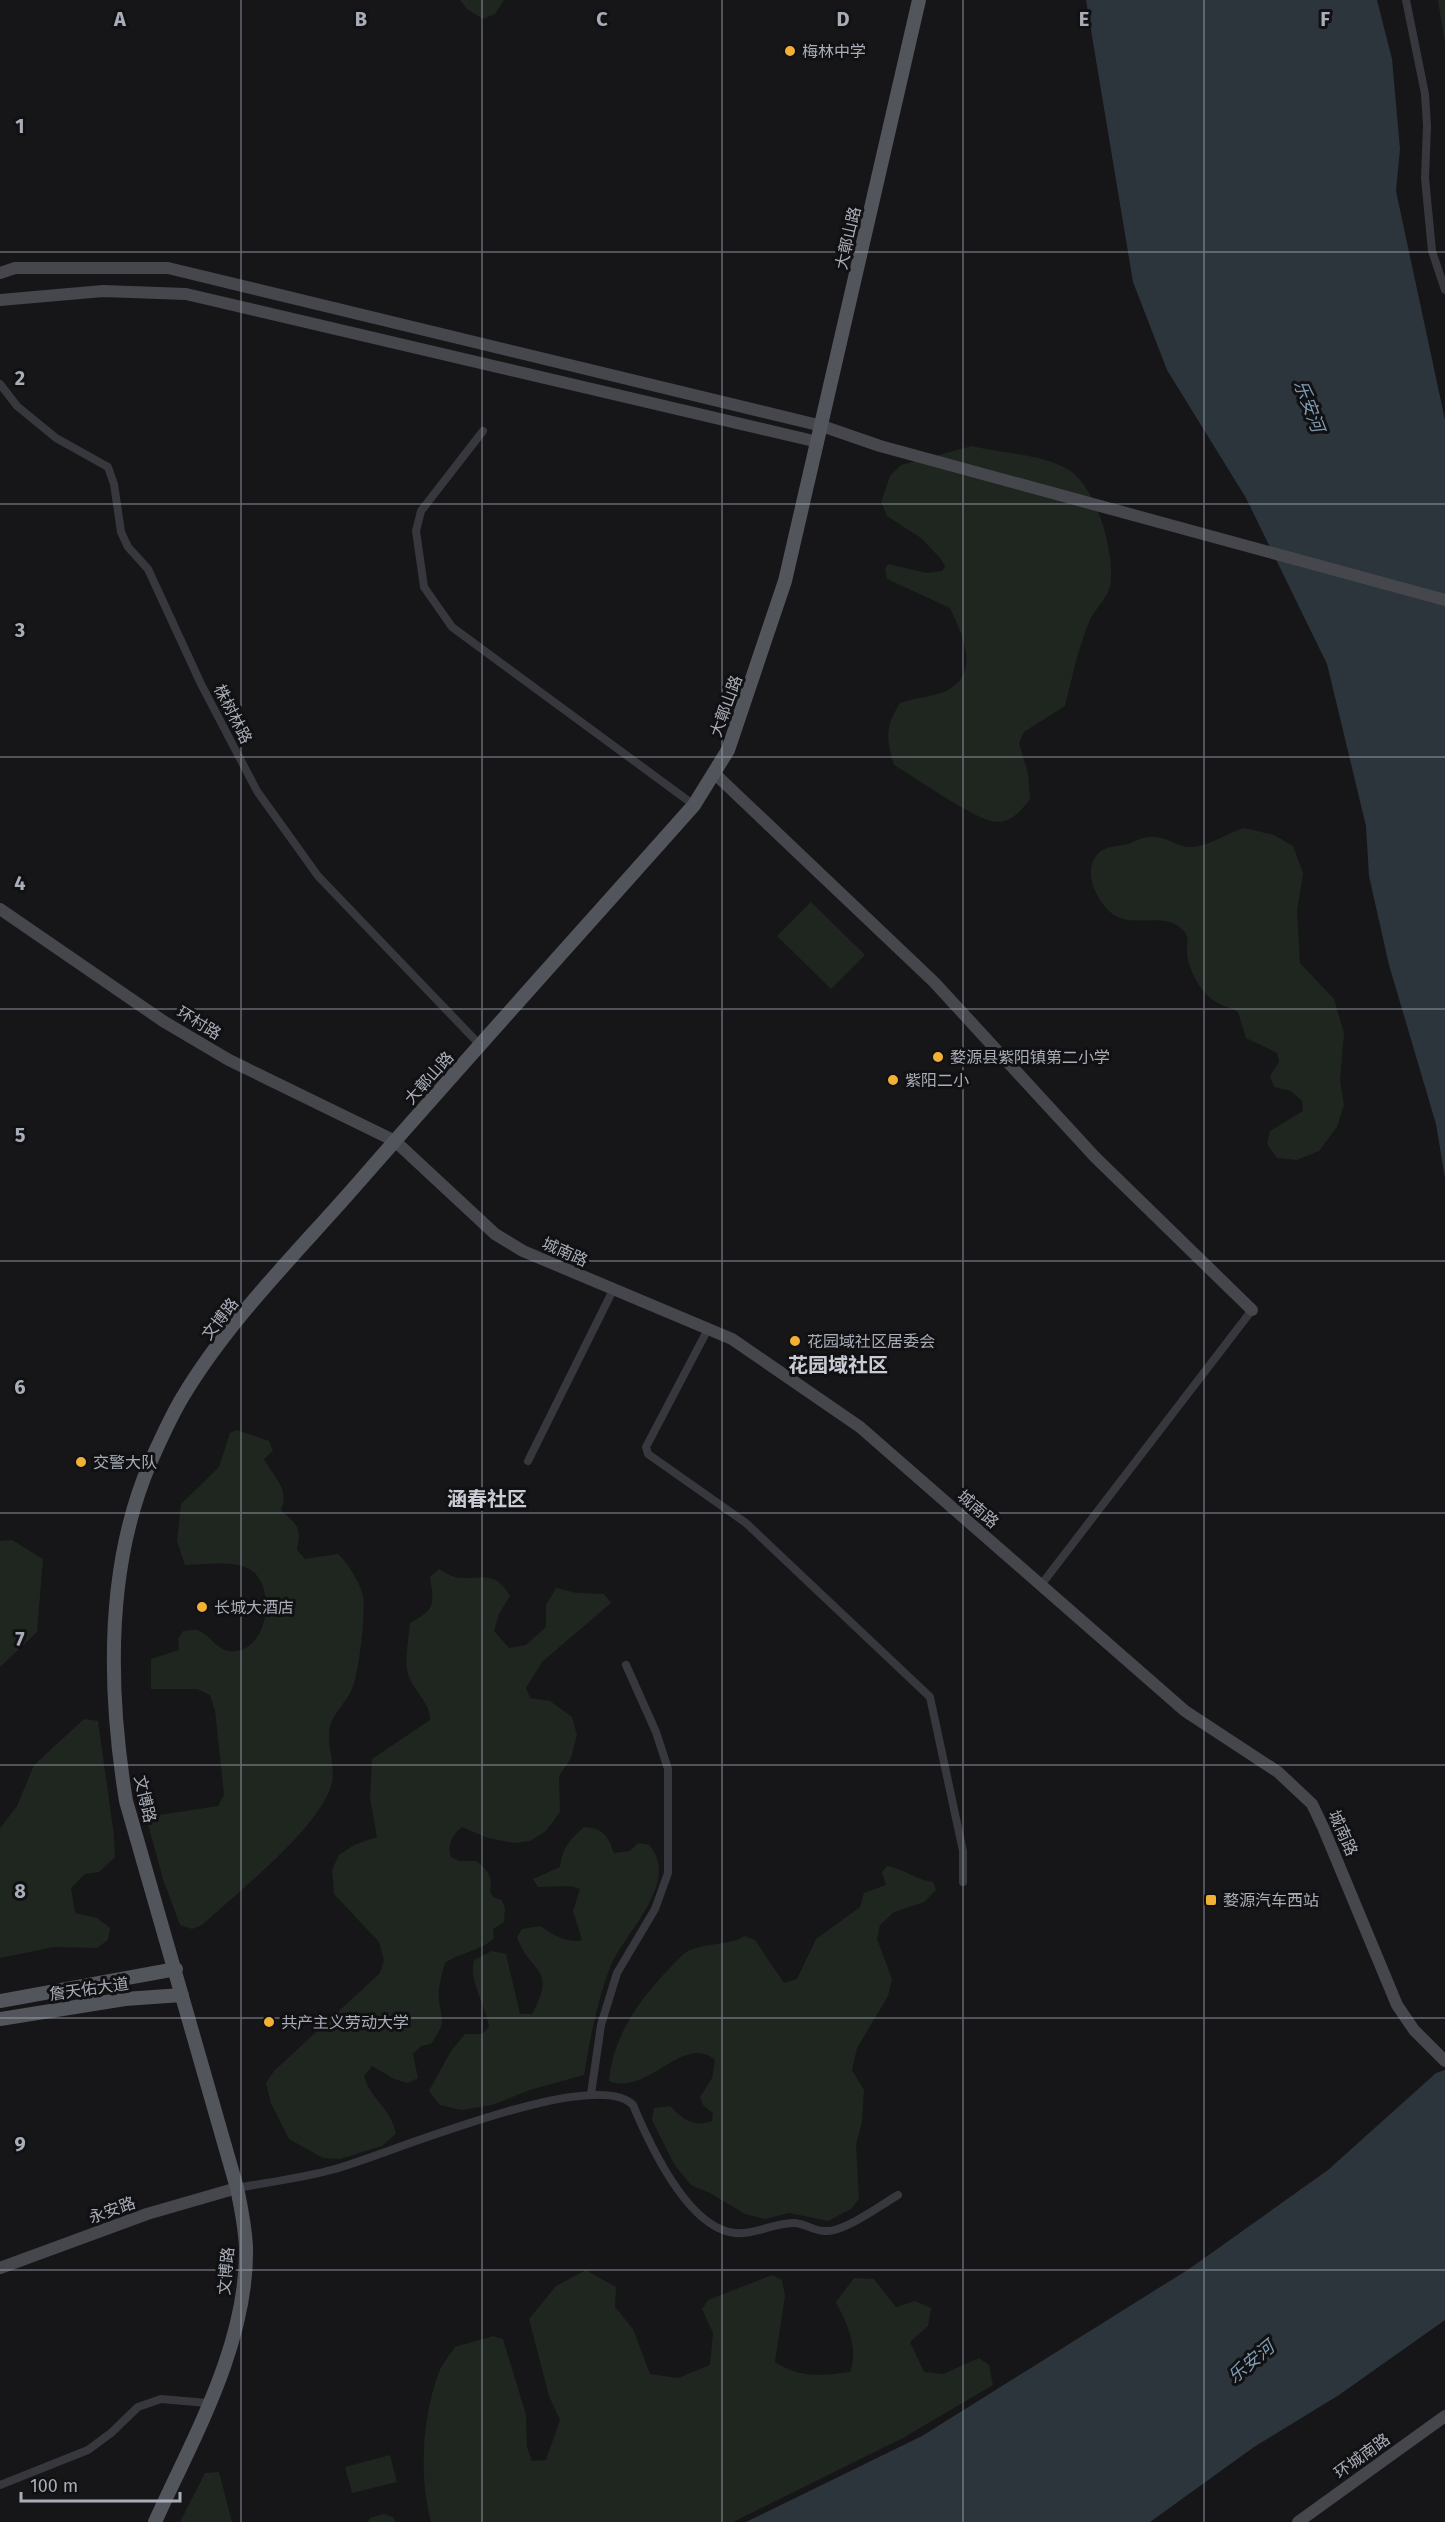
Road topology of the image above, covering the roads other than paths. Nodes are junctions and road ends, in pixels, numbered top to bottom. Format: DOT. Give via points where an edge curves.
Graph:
graph roads {
  1 [pos="919,0"];
  2 [pos="1406,0"];
  3 [pos="0,273"];
  4 [pos="1445,290"];
  5 [pos="0,300"];
  6 [pos="0,384"];
  7 [pos="822,426"];
  8 [pos="483,431"];
  9 [pos="818,442"];
  10 [pos="1445,600"];
  11 [pos="714,773"];
  12 [pos="694,805"];
  13 [pos="0,909"];
  14 [pos="480,1046"];
  15 [pos="394,1141"];
  16 [pos="613,1290"];
  17 [pos="1252,1310"];
  18 [pos="708,1329"];
  19 [pos="528,1461"];
  20 [pos="1041,1585"];
  21 [pos="626,1665"];
  22 [pos="963,1882"];
  23 [pos="176,1969"];
  24 [pos="182,1995"];
  25 [pos="0,2001"];
  26 [pos="0,2019"];
  27 [pos="1445,2061"];
  28 [pos="591,2094"];
  29 [pos="237,2188"];
  30 [pos="898,2195"];
  31 [pos="0,2268"];
  32 [pos="208,2403"];
  33 [pos="1445,2416"];
  34 [pos="0,2485"];
  35 [pos="155,2522"];
  36 [pos="1298,2522"];
  1 -- 7 [label="main road, 大鄣山路"];
  2 -- 4 [label="street" via="1425,94 1425,178 1432,251"];
  3 -- 7 [label="street" via="15,268 168,268"];
  5 -- 9 [label="street" via="103,291 186,294"];
  6 -- 14 [label="street, 株树林路" via="17,406 56,438 108,467 121,532 128,547 148,569 257,792 318,876"];
  7 -- 9 [label="main road, 大鄣山路"];
  7 -- 10 [label="street" via="880,446"];
  8 -- 12 [label="street" via="421,511 417,531 424,588 452,627"];
  9 -- 11 [label="main road, 大鄣山路" via="785,581 732,739"];
  11 -- 12 [label="main road, 大鄣山路"];
  11 -- 17 [label="street" via="934,982 1095,1157"];
  12 -- 14 [label="main road, 大鄣山路"];
  13 -- 15 [label="street, 环村路" via="229,1060"];
  14 -- 15 [label="main road, 大鄣山路"];
  15 -- 16 [label="street, 城南路" via="495,1234 523,1251"];
  15 -- 23 [label="main road, 文博路" via="262,1292 182,1398 149,1465 133,1512 116,1614 116,1718 126,1801"];
  16 -- 18 [label="street, 城南路"];
  16 -- 19 [label="street"];
  17 -- 20 [label="street"];
  18 -- 20 [label="street, 城南路" via="732,1339 860,1427"];
  18 -- 22 [label="street" via="646,1447 648,1454 746,1523 930,1698 963,1851"];
  20 -- 27 [label="street, 城南路" via="1185,1711 1278,1772 1312,1804 1396,2005"];
  21 -- 28 [label="street" via="657,1732 668,1769 668,1873 655,1909 617,1973 601,2025"];
  23 -- 24 [label="main road, 文博路"];
  23 -- 25 [label="main road, 詹天佑大道"];
  24 -- 26 [label="main road, 詹天佑大道" via="125,1999"];
  24 -- 29 [label="main road, 文博路"];
  28 -- 29 [label="street" via="475,2120 336,2169"];
  28 -- 30 [label="street" via="627,2099 633,2104 656,2157 687,2203 715,2226 735,2233 794,2223 825,2232 840,2228"];
  29 -- 31 [label="street, 永安路" via="147,2214"];
  29 -- 32 [label="main road, 文博路" via="246,2245 245,2270 231,2341"];
  32 -- 34 [label="street" via="161,2399 138,2407 88,2450"];
  32 -- 35 [label="main road, 文博路"];
  33 -- 36 [label="street, 环城南路"];
}
